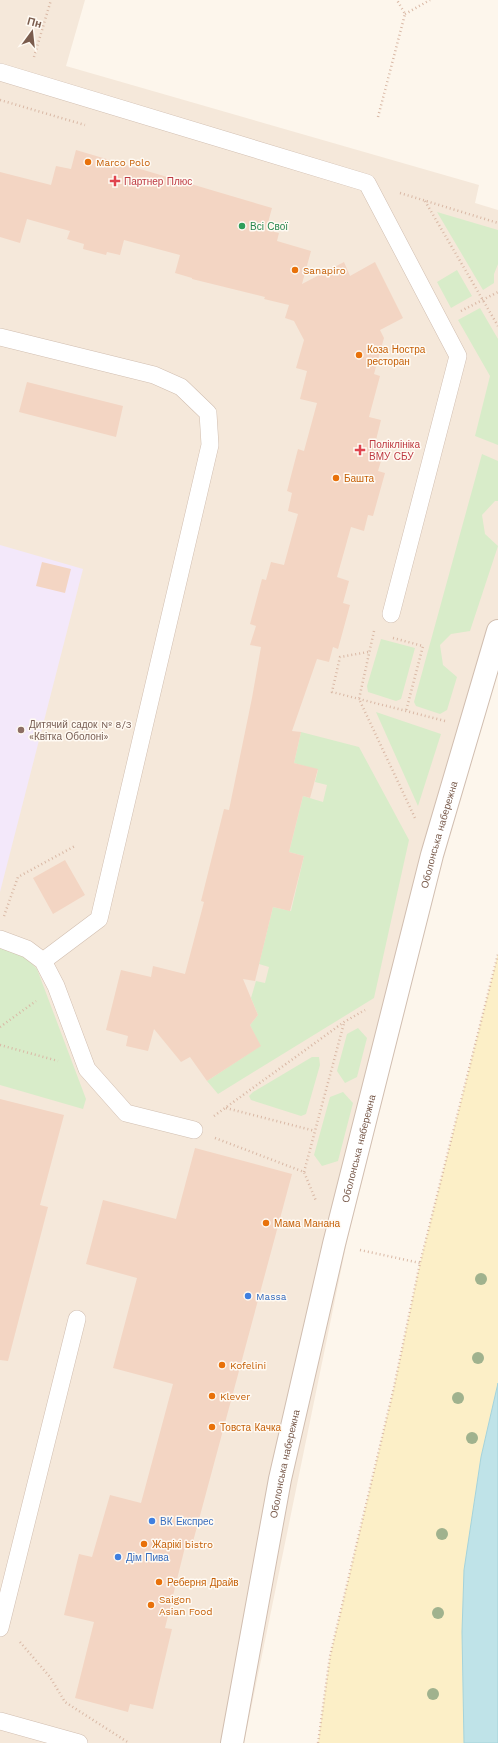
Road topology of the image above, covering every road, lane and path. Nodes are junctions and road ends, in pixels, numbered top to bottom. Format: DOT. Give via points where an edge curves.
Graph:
graph roads {
  1 [pos="51,0"];
  2 [pos="397,0"];
  3 [pos="430,0"];
  4 [pos="406,14"];
  5 [pos="0,72"];
  6 [pos="26,80"];
  7 [pos="0,100"];
  8 [pos="378,117"];
  9 [pos="86,125"];
  10 [pos="367,183"];
  11 [pos="424,201"];
  12 [pos="498,223"];
  13 [pos="498,292"];
  14 [pos="483,300"];
  15 [pos="440,322"];
  16 [pos="498,326"];
  17 [pos="0,337"];
  18 [pos="391,614"];
  19 [pos="375,626"];
  20 [pos="498,631"];
  21 [pos="373,633"];
  22 [pos="380,635"];
  23 [pos="387,637"];
  24 [pos="368,652"];
  25 [pos="359,699"];
  26 [pos="406,711"];
  27 [pos="472,717"];
  28 [pos="75,846"];
  29 [pos="432,855"];
  30 [pos="4,916"];
  31 [pos="0,939"];
  32 [pos="498,954"];
  33 [pos="43,961"];
  34 [pos="56,986"];
  35 [pos="398,991"];
  36 [pos="344,1022"];
  37 [pos="0,1027"];
  38 [pos="0,1045"];
  39 [pos="87,1069"];
  40 [pos="226,1108"];
  41 [pos="194,1130"];
  42 [pos="315,1131"];
  43 [pos="304,1172"];
  44 [pos="344,1246"];
  45 [pos="420,1263"];
  46 [pos="77,1319"];
  47 [pos="1,1624"];
  48 [pos="0,1721"];
  49 [pos="38,1737"];
  50 [pos="79,1743"];
  51 [pos="129,1743"];
  52 [pos="232,1743"];
  53 [pos="318,1743"];
  1 -- 6 [label="path"];
  2 -- 4 [label="path"];
  3 -- 4 [label="path"];
  4 -- 8 [label="path"];
  5 -- 6 [label="lane"];
  6 -- 10 [label="lane"];
  7 -- 9 [label="path"];
  10 -- 11 [label="path"];
  10 -- 15 [label="lane"];
  11 -- 12 [label="path"];
  11 -- 14 [label="path"];
  13 -- 14 [label="path"];
  14 -- 15 [label="path"];
  14 -- 16 [label="path"];
  15 -- 18 [label="lane" via="458,356"];
  17 -- 33 [label="lane" via="154,375 181,388 208,413 210,446 99,919"];
  19 -- 21 [label="path"];
  20 -- 27 [label="street, Оболонська набережна"];
  21 -- 22 [label="path"];
  21 -- 24 [label="path"];
  23 -- 26 [label="path" via="422,646"];
  24 -- 25 [label="path"];
  24 -- 25 [label="path" via="340,657 332,692"];
  25 -- 26 [label="path"];
  25 -- 29 [label="path"];
  26 -- 27 [label="path" via="450,722"];
  27 -- 29 [label="street, Оболонська набережна"];
  28 -- 30 [label="path" via="18,877"];
  29 -- 35 [label="street, Оболонська набережна"];
  31 -- 33 [label="lane" via="27,949"];
  32 -- 45 [label="path"];
  33 -- 34 [label="lane"];
  34 -- 37 [label="path"];
  34 -- 39 [label="lane"];
  35 -- 36 [label="path"];
  35 -- 44 [label="street, Оболонська набережна"];
  36 -- 40 [label="path"];
  36 -- 42 [label="path"];
  38 -- 39 [label="path"];
  39 -- 41 [label="lane" via="126,1113"];
  40 -- 41 [label="path"];
  40 -- 42 [label="path"];
  41 -- 43 [label="path"];
  42 -- 43 [label="path"];
  43 -- 44 [label="path"];
  44 -- 45 [label="path"];
  44 -- 52 [label="street, Оболонська набережна" via="280,1479"];
  45 -- 53 [label="path" via="394,1387 330,1656"];
  46 -- 47 [label="lane"];
  47 -- 51 [label="path" via="50,1678 65,1702"];
  48 -- 49 [label="lane"];
  49 -- 50 [label="lane"];
}
